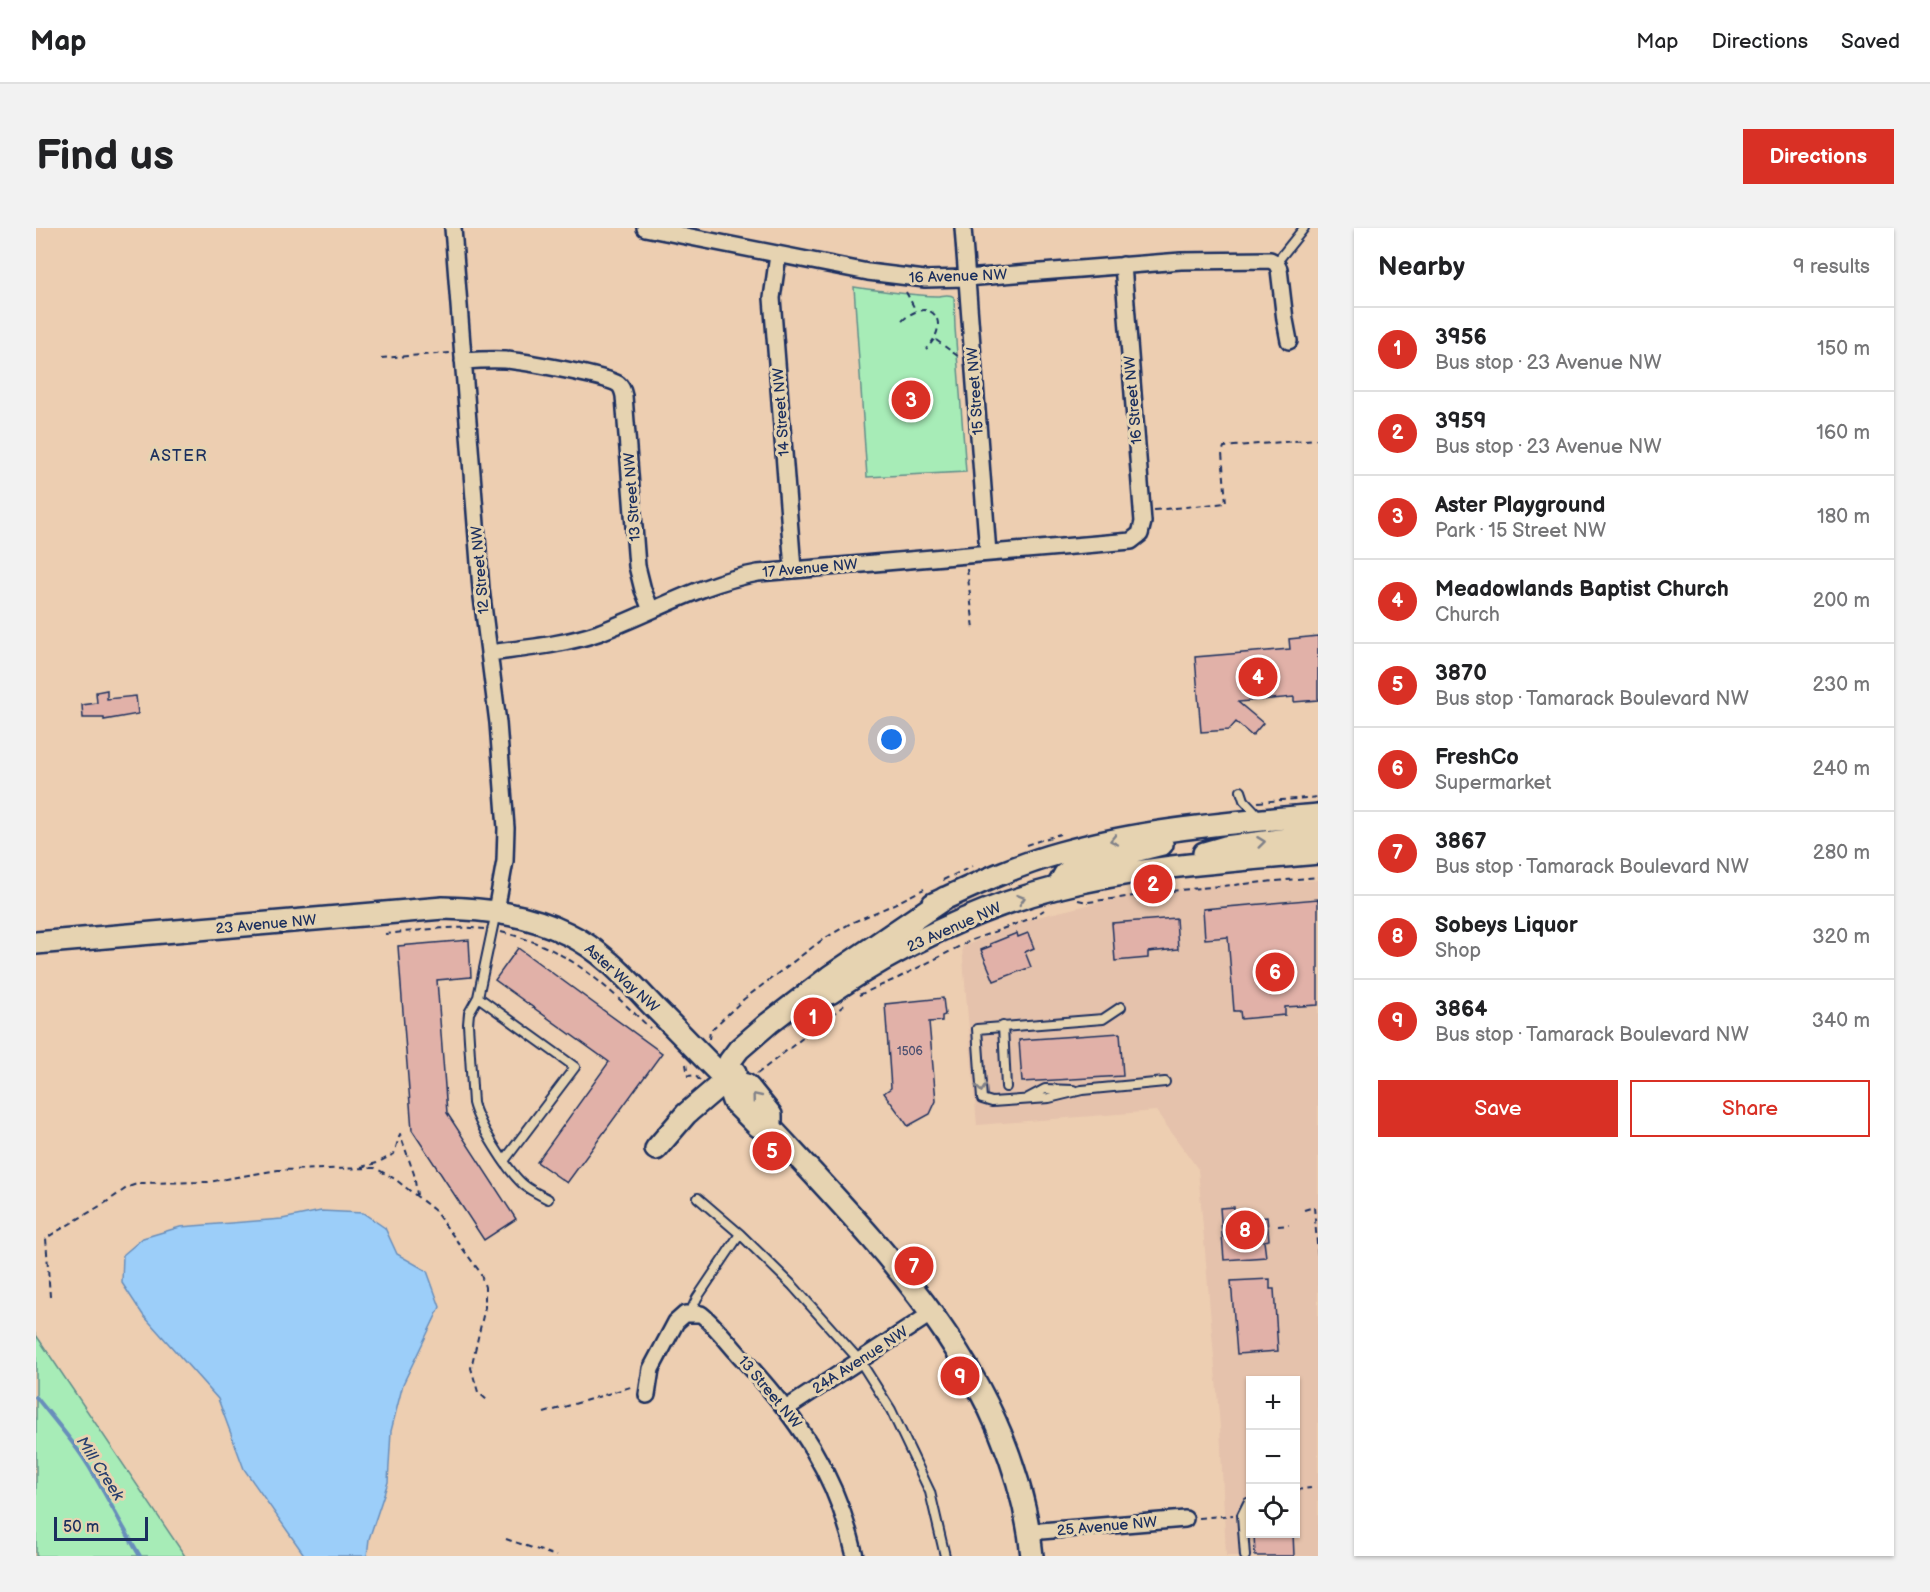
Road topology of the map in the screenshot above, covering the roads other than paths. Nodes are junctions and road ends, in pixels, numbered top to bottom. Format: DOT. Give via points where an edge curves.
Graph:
graph roads {
  1 [pos="453,228"];
  2 [pos="645,228"];
  3 [pos="963,228"];
  4 [pos="1304,228"];
  5 [pos="692,233"];
  6 [pos="778,255"];
  7 [pos="1276,263"];
  8 [pos="1123,265"];
  9 [pos="966,278"];
  10 [pos="1289,341"];
  11 [pos="458,357"];
  12 [pos="1140,534"];
  13 [pos="988,553"];
  14 [pos="793,569"];
  15 [pos="651,610"];
  16 [pos="489,653"];
  17 [pos="1241,791"];
  18 [pos="1318,815"];
  19 [pos="1268,820"];
  20 [pos="1228,824"];
  21 [pos="1318,835"];
  22 [pos="1318,853"];
  23 [pos="1164,867"];
  24 [pos="1057,888"];
  25 [pos="938,889"];
  26 [pos="494,921"];
  27 [pos="36,944"];
  28 [pos="478,997"];
  29 [pos="1121,1007"];
  30 [pos="1003,1026"];
  31 [pos="701,1068"];
  32 [pos="726,1080"];
  33 [pos="1165,1082"];
  34 [pos="1006,1087"];
  35 [pos="656,1149"];
  36 [pos="504,1161"];
  37 [pos="698,1198"];
  38 [pos="548,1199"];
  39 [pos="740,1234"];
  40 [pos="690,1313"];
  41 [pos="932,1313"];
  42 [pos="860,1360"];
  43 [pos="648,1389"];
  44 [pos="787,1408"];
  45 [pos="1246,1507"];
  46 [pos="1185,1519"];
  47 [pos="1029,1532"];
  48 [pos="855,1556"];
  49 [pos="945,1556"];
  50 [pos="1032,1556"];
  51 [pos="1245,1556"];
  1 -- 11 [label="street, 12 Street NW"];
  2 -- 5 [label="street, 16 Avenue NW"];
  3 -- 9 [label="street, 15 Street NW"];
  4 -- 7 [label="lane"];
  5 -- 6 [label="street, 16 Avenue NW"];
  6 -- 9 [label="street, 16 Avenue NW" via="892,276"];
  6 -- 14 [label="street, 14 Street NW" via="772,298"];
  7 -- 8 [label="street, 16 Avenue NW" via="1250,259"];
  7 -- 10 [label="street"];
  8 -- 9 [label="street, 16 Avenue NW"];
  8 -- 12 [label="street, 16 Street NW" via="1143,522"];
  9 -- 13 [label="street, 15 Street NW"];
  11 -- 15 [label="street, 13 Street NW" via="513,360 617,384 624,396 637,566"];
  11 -- 16 [label="street, 12 Street NW"];
  12 -- 13 [label="street, 17 Avenue NW" via="1126,543"];
  13 -- 14 [label="street, 17 Avenue NW"];
  14 -- 15 [label="street, 17 Avenue NW" via="729,579"];
  15 -- 16 [label="street, 17 Avenue NW" via="583,638"];
  16 -- 26 [label="street, 12 Street NW" via="506,828 505,861"];
  17 -- 19 [label="lane" via="1252,811"];
  18 -- 19 [label="main road, 23 Avenue NW"];
  19 -- 20 [label="main road, 23 Avenue NW"];
  20 -- 24 [label="main road" via="1079,865 1065,874"];
  20 -- 25 [label="main road, 23 Avenue NW, one-way" via="1147,833 1058,854 982,881"];
  23 -- 21 [label="main road, one-way" via="1225,847"];
  22 -- 23 [label="main road, 23 Avenue NW"];
  23 -- 24 [label="main road, 23 Avenue NW"];
  32 -- 24 [label="main road, 23 Avenue NW, one-way" via="801,1014 879,963 960,922"];
  25 -- 31 [label="main road, 23 Avenue NW" via="815,971"];
  25 -- 32 [label="main road" via="739,1049 727,1068"];
  26 -- 27 [label="main road, 23 Avenue NW" via="443,908"];
  26 -- 28 [label="lane"];
  26 -- 31 [label="main road, Aster Way NW" via="546,924 591,948 640,992"];
  28 -- 36 [label="lane" via="468,1024 472,1103"];
  28 -- 36 [label="lane" via="574,1067"];
  29 -- 30 [label="lane" via="1103,1018"];
  30 -- 33 [label="lane, one-way" via="977,1029 982,1099 992,1102 1049,1098 1082,1090"];
  30 -- 34 [label="lane"];
  31 -- 32 [label="main road, Aster Way NW"];
  32 -- 35 [label="main road, 23 Avenue NW" via="686,1114"];
  32 -- 41 [label="main road, Aster Way NW" via="746,1085 771,1115 771,1128 875,1242"];
  36 -- 38 [label="lane" via="524,1185"];
  37 -- 39 [label="lane"];
  39 -- 40 [label="lane"];
  39 -- 42 [label="lane"];
  40 -- 43 [label="street" via="676,1322 651,1369"];
  40 -- 44 [label="street, 13 Street NW" via="706,1318"];
  41 -- 42 [label="street, 24A Avenue NW"];
  41 -- 47 [label="main road, Aster Way NW" via="966,1365 997,1427 1017,1482"];
  42 -- 44 [label="street, 24A Avenue NW"];
  42 -- 49 [label="lane" via="895,1417 930,1492"];
  44 -- 48 [label="street, 13 Street NW" via="827,1472"];
  45 -- 51 [label="lane" via="1242,1515"];
  46 -- 47 [label="street, 25 Avenue NW"];
  47 -- 50 [label="main road, Aster Way NW"];
}
